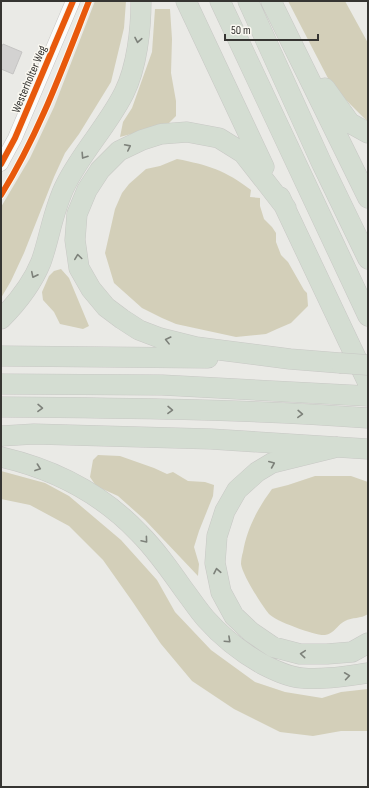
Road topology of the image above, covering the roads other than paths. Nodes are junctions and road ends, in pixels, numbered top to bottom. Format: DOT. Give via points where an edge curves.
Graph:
graph roads {
  1 [pos="74,1"];
  2 [pos="141,1"];
  3 [pos="186,1"];
  4 [pos="220,1"];
  5 [pos="248,1"];
  6 [pos="271,1"];
  7 [pos="295,48"];
  8 [pos="368,133"];
  9 [pos="1,164"];
  10 [pos="368,198"];
  11 [pos="286,208"];
  12 [pos="368,259"];
  13 [pos="368,316"];
  14 [pos="1,319"];
  15 [pos="1,356"];
  16 [pos="290,359"];
  17 [pos="368,365"];
  18 [pos="1,384"];
  19 [pos="363,391"];
  20 [pos="1,407"];
  21 [pos="366,418"];
  22 [pos="1,436"];
  23 [pos="337,447"];
  24 [pos="368,449"];
  25 [pos="1,457"];
  26 [pos="368,643"];
  27 [pos="368,673"];
  1 -- 9 [label="street, Westerholter Weg" via="15,138"];
  2 -- 14 [label="highway, one-way" via="141,25 125,91 65,185 30,285"];
  3 -- 11 [label="highway" via="258,156"];
  4 -- 13 [label="highway"];
  5 -- 12 [label="highway"];
  6 -- 7 [label="highway"];
  7 -- 8 [label="highway" via="308,58 329,95 350,122"];
  7 -- 10 [label="highway"];
  16 -- 11 [label="highway, one-way" via="196,347 139,330 106,307 91,289 79,268 75,240 77,214 87,190 100,170 120,151 161,134 188,132 219,138 243,153"];
  11 -- 19 [label="highway"];
  15 -- 16 [label="highway"];
  16 -- 17 [label="highway, bridge"];
  18 -- 19 [label="highway" via="162,385"];
  20 -- 21 [label="highway, one-way" via="170,409"];
  22 -- 23 [label="highway" via="34,434 211,439"];
  23 -- 24 [label="highway"];
  26 -- 23 [label="highway, one-way" via="352,652 327,654 300,654 273,647 234,616 221,592 215,563 217,536 225,511 237,490 257,472 272,463"];
  25 -- 27 [label="highway, one-way" via="58,475 113,508 139,533 171,571 205,618 232,644 252,658 275,671 301,678 334,678"];
}
